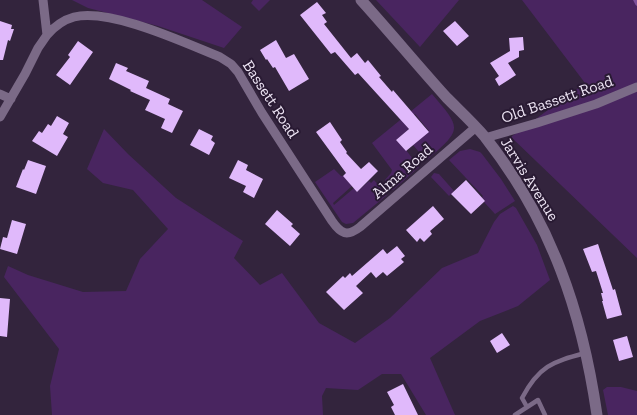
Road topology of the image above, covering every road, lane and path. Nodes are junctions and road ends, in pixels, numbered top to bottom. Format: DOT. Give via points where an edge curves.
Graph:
graph roads {
  1 [pos="43,0"];
  2 [pos="361,0"];
  3 [pos="47,36"];
  4 [pos="637,87"];
  5 [pos="0,94"];
  6 [pos="11,99"];
  7 [pos="0,117"];
  8 [pos="476,127"];
  9 [pos="485,138"];
  10 [pos="345,233"];
  11 [pos="585,353"];
  12 [pos="528,406"];
  13 [pos="515,415"];
  14 [pos="545,415"];
  15 [pos="597,415"];
  1 -- 3 [label="street"];
  2 -- 8 [label="street, Jarvis Avenue"];
  3 -- 6 [label="street, Bassett Road"];
  3 -- 10 [label="street, Bassett Road" via="54,27 74,17 101,17 150,29 228,62 238,72 332,221"];
  4 -- 9 [label="street, Old Bassett Road" via="596,104"];
  5 -- 6 [label="street"];
  6 -- 7 [label="street, Bassett Road"];
  8 -- 9 [label="street, Jarvis Avenue"];
  8 -- 10 [label="street, Alma Road" via="360,227"];
  9 -- 11 [label="street, Jarvis Avenue" via="524,194 553,249 571,295"];
  11 -- 12 [label="lane" via="559,360 537,374 522,398"];
  11 -- 15 [label="street, Jarvis Avenue"];
  12 -- 13 [label="lane"];
  12 -- 14 [label="lane" via="538,400"];
}
